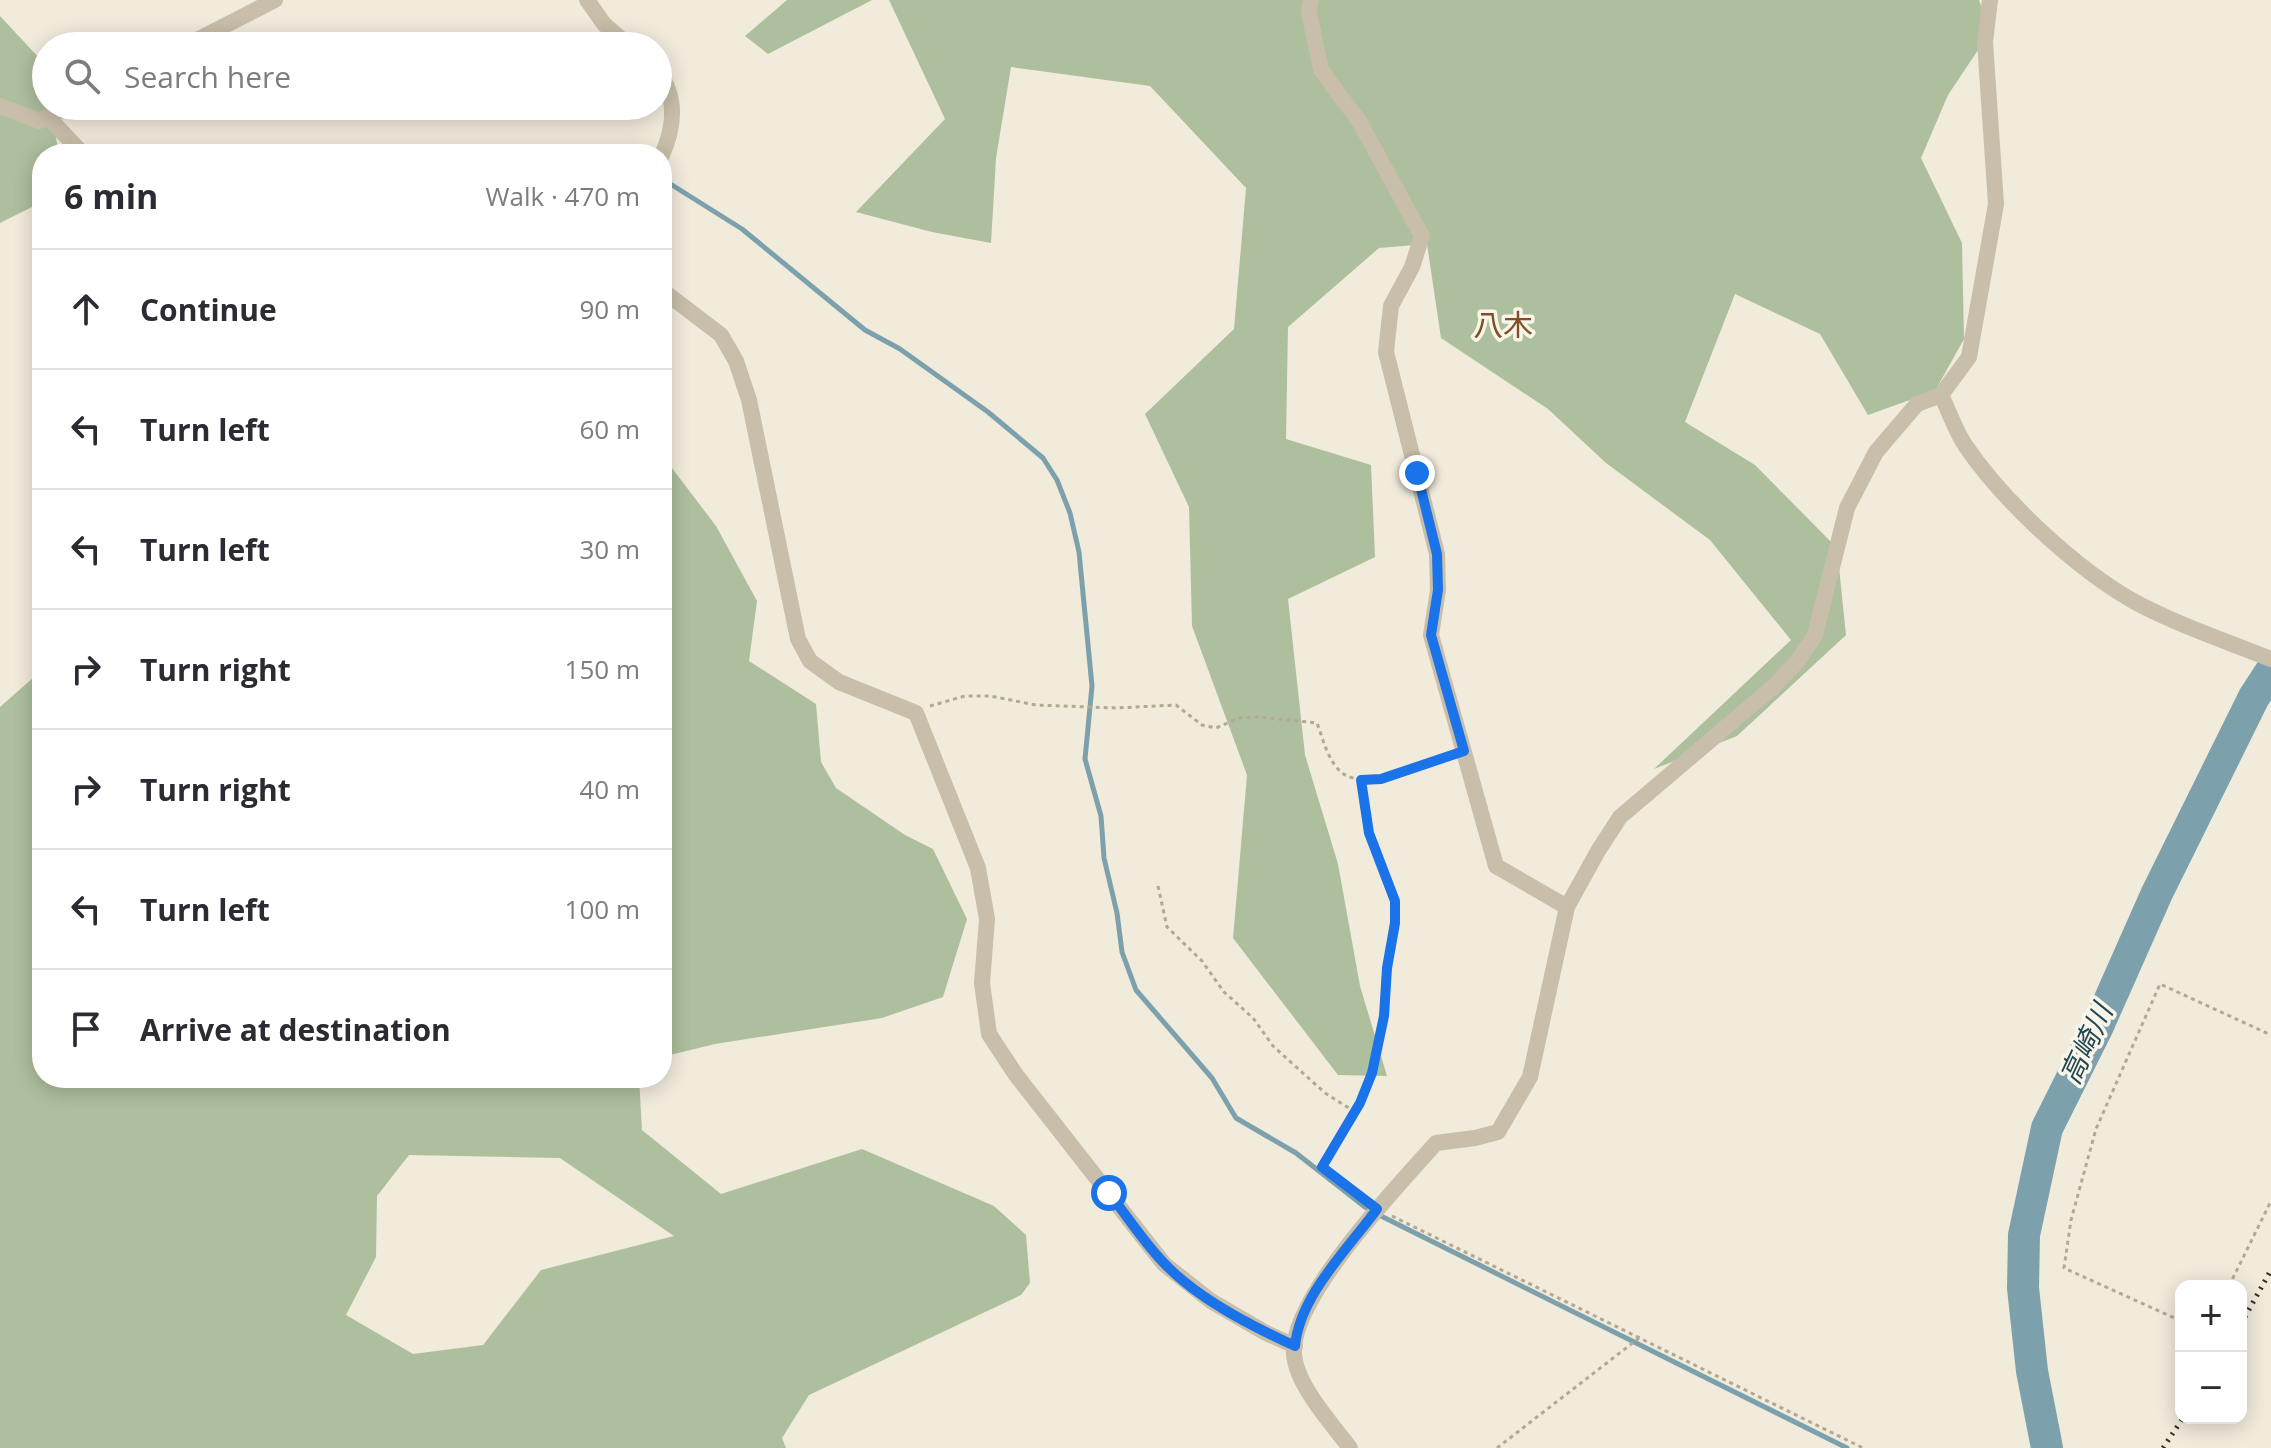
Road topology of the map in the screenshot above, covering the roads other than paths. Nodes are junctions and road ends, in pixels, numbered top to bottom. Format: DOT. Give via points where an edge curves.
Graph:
graph roads {
  1 [pos="275,0"];
  2 [pos="587,0"];
  3 [pos="1311,0"];
  4 [pos="1990,0"];
  5 [pos="212,32"];
  6 [pos="613,32"];
  7 [pos="0,106"];
  8 [pos="32,118"];
  9 [pos="51,120"];
  10 [pos="671,120"];
  11 [pos="74,144"];
  12 [pos="667,144"];
  13 [pos="672,298"];
  14 [pos="1941,395"];
  15 [pos="2271,659"];
  16 [pos="1567,907"];
  17 [pos="1295,1346"];
  18 [pos="1350,1448"];
  1 -- 5 [label="street"];
  2 -- 6 [label="street"];
  3 -- 16 [label="street" via="1321,70 1359,121 1422,236 1391,306 1386,352 1437,554 1431,635 1496,866"];
  4 -- 14 [label="street" via="1985,42 1996,204 1969,357"];
  7 -- 8 [label="street"];
  9 -- 11 [label="street"];
  10 -- 12 [label="street"];
  13 -- 17 [label="street" via="721,335 736,361 749,400 798,639 810,661 839,682 916,713 978,868 987,919 982,983 989,1034 1164,1264 1211,1301"];
  14 -- 15 [label="street" via="1963,442 1989,476 2053,541 2135,601"];
  14 -- 16 [label="street" via="1917,404 1876,452 1847,508 1815,635 1797,662 1620,817"];
  16 -- 17 [label="street" via="1530,1077 1498,1132 1436,1143 1377,1209 1316,1291 1296,1331"];
  17 -- 18 [label="street" via="1307,1389"];
}
